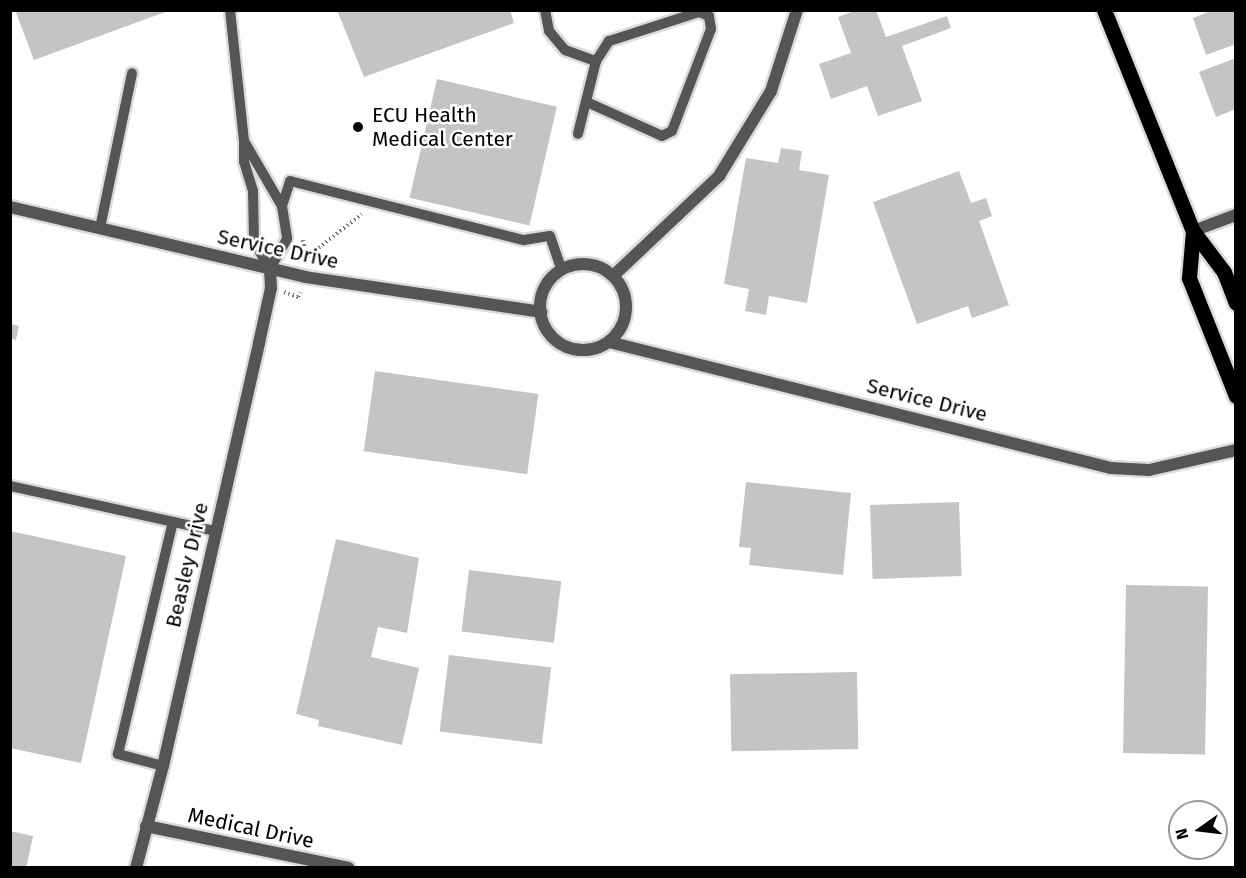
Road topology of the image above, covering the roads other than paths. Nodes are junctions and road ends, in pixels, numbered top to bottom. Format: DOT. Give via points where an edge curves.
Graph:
graph roads {
  1 [pos="230,10"];
  2 [pos="545,10"];
  3 [pos="797,10"];
  4 [pos="1104,10"];
  5 [pos="596,61"];
  6 [pos="132,73"];
  7 [pos="589,103"];
  8 [pos="578,134"];
  9 [pos="244,141"];
  10 [pos="282,206"];
  11 [pos="10,207"];
  12 [pos="1236,215"];
  13 [pos="100,228"];
  14 [pos="1193,231"];
  15 [pos="270,269"];
  16 [pos="562,270"];
  17 [pos="613,276"];
  18 [pos="1236,303"];
  19 [pos="541,312"];
  20 [pos="609,342"];
  21 [pos="1236,396"];
  22 [pos="1236,450"];
  23 [pos="10,486"];
  24 [pos="173,522"];
  25 [pos="214,531"];
  26 [pos="163,766"];
  27 [pos="146,826"];
  28 [pos="135,867"];
  29 [pos="349,867"];
  1 -- 9 [label="lane"];
  2 -- 5 [label="lane" via="549,31 565,50"];
  3 -- 17 [label="street" via="771,91 719,176"];
  4 -- 14 [label="main road"];
  5 -- 7 [label="lane"];
  5 -- 7 [label="lane" via="609,41 699,12 709,16 711,29 672,131 662,136"];
  6 -- 13 [label="lane"];
  7 -- 8 [label="lane"];
  9 -- 10 [label="lane"];
  9 -- 15 [label="lane" via="244,162 254,191 254,242"];
  10 -- 15 [label="lane" via="287,239"];
  10 -- 16 [label="lane" via="290,181 524,240 550,236"];
  11 -- 13 [label="street, Service Drive"];
  12 -- 14 [label="street"];
  13 -- 15 [label="street, Service Drive"];
  14 -- 18 [label="main road" via="1224,272"];
  14 -- 21 [label="main road" via="1190,278"];
  15 -- 19 [label="street, Service Drive"];
  15 -- 25 [label="street, Beasley Drive" via="271,288"];
  16 -- 17 [label="street" via="589,264"];
  16 -- 19 [label="street" via="544,289"];
  17 -- 20 [label="street" via="621,285 627,310 618,333"];
  19 -- 20 [label="street" via="552,336 568,347 590,350"];
  20 -- 22 [label="street, Service Drive" via="1111,468 1149,470"];
  23 -- 24 [label="lane"];
  24 -- 25 [label="lane"];
  24 -- 26 [label="lane" via="118,754"];
  25 -- 26 [label="street, Beasley Drive"];
  26 -- 27 [label="street, Beasley Drive"];
  27 -- 28 [label="street, Beasley Drive"];
  27 -- 29 [label="street, Medical Drive"];
}
